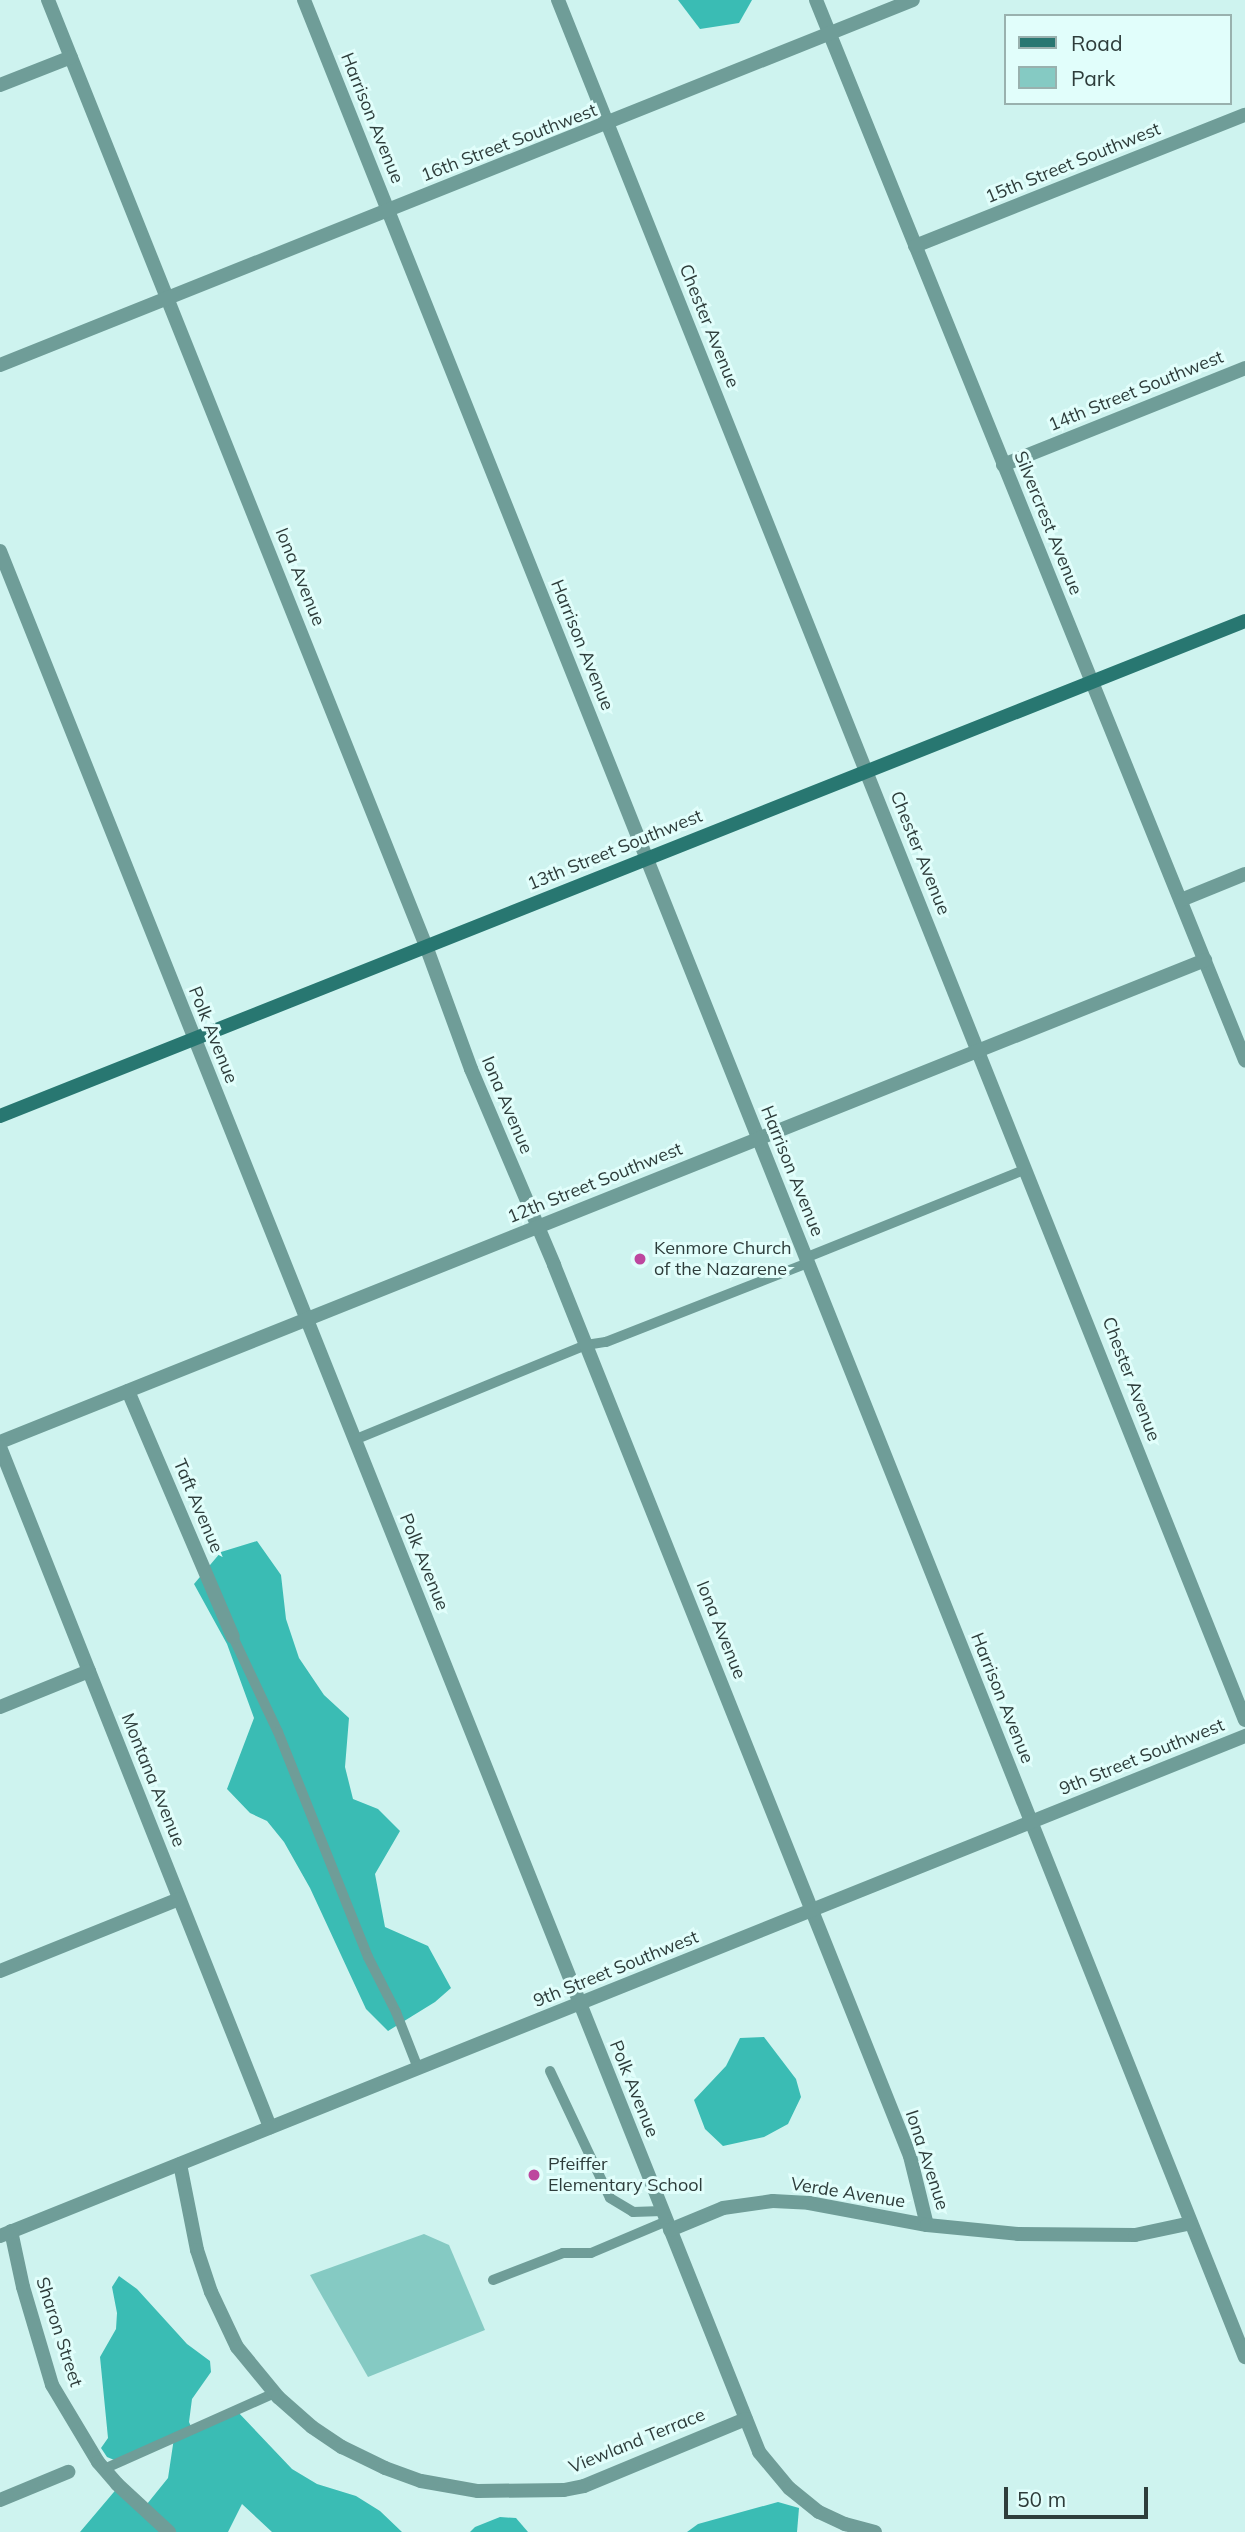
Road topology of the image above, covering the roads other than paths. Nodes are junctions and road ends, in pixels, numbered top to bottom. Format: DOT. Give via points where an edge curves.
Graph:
graph roads {
  1 [pos="48,0"];
  2 [pos="304,0"];
  3 [pos="558,0"];
  4 [pos="816,0"];
  5 [pos="913,0"];
  6 [pos="830,34"];
  7 [pos="71,57"];
  8 [pos="0,85"];
  9 [pos="1245,115"];
  10 [pos="608,125"];
  11 [pos="388,211"];
  12 [pos="915,246"];
  13 [pos="169,298"];
  14 [pos="0,365"];
  15 [pos="1245,368"];
  16 [pos="1003,465"];
  17 [pos="0,551"];
  18 [pos="1245,621"];
  19 [pos="1091,681"];
  20 [pos="866,772"];
  21 [pos="647,859"];
  22 [pos="1245,874"];
  23 [pos="1181,900"];
  24 [pos="426,946"];
  25 [pos="1205,960"];
  26 [pos="194,1039"];
  27 [pos="979,1052"];
  28 [pos="1245,1060"];
  29 [pos="0,1116"];
  30 [pos="758,1139"];
  31 [pos="1026,1169"];
  32 [pos="538,1226"];
  33 [pos="807,1260"];
  34 [pos="306,1319"];
  35 [pos="586,1345"];
  36 [pos="128,1391"];
  37 [pos="355,1440"];
  38 [pos="0,1445"];
  39 [pos="233,1637"];
  40 [pos="89,1671"];
  41 [pos="0,1707"];
  42 [pos="1245,1720"];
  43 [pos="1245,1736"];
  44 [pos="1031,1823"];
  45 [pos="179,1899"];
  46 [pos="812,1910"];
  47 [pos="0,1971"];
  48 [pos="579,2003"];
  49 [pos="418,2068"];
  50 [pos="550,2071"];
  51 [pos="270,2127"];
  52 [pos="180,2164"];
  53 [pos="666,2221"];
  54 [pos="1191,2223"];
  55 [pos="928,2225"];
  56 [pos="6,2233"];
  57 [pos="493,2280"];
  58 [pos="1245,2357"];
  59 [pos="275,2393"];
  60 [pos="746,2418"];
  61 [pos="104,2469"];
  62 [pos="68,2472"];
  63 [pos="0,2500"];
  64 [pos="169,2532"];
  65 [pos="875,2532"];
  1 -- 7 [label="street, Iona Avenue"];
  2 -- 11 [label="street, Harrison Avenue"];
  3 -- 10 [label="street, Chester Avenue"];
  4 -- 6 [label="street, Silvercrest Avenue"];
  5 -- 6 [label="street, 16th Street Southwest"];
  6 -- 10 [label="street, 16th Street Southwest"];
  6 -- 12 [label="street, Silvercrest Avenue"];
  7 -- 8 [label="street"];
  7 -- 13 [label="street, Iona Avenue"];
  9 -- 12 [label="street, 15th Street Southwest"];
  10 -- 11 [label="street, 16th Street Southwest"];
  10 -- 20 [label="street, Chester Avenue"];
  11 -- 13 [label="street, 16th Street Southwest"];
  11 -- 21 [label="street, Harrison Avenue"];
  12 -- 16 [label="street, Silvercrest Avenue"];
  13 -- 14 [label="street, 16th Street Southwest"];
  13 -- 24 [label="street, Iona Avenue"];
  15 -- 16 [label="street, 14th Street Southwest"];
  16 -- 19 [label="street, Silvercrest Avenue"];
  17 -- 26 [label="street, Polk Avenue"];
  18 -- 19 [label="street, 13th Street Southwest"];
  19 -- 20 [label="street, 13th Street Southwest"];
  19 -- 23 [label="street, Silvercrest Avenue"];
  20 -- 21 [label="street, 13th Street Southwest"];
  20 -- 27 [label="street, Chester Avenue"];
  21 -- 24 [label="street, 13th Street Southwest"];
  21 -- 30 [label="street, Harrison Avenue"];
  22 -- 23 [label="street"];
  23 -- 25 [label="street, Silvercrest Avenue"];
  24 -- 26 [label="street, 13th Street Southwest"];
  24 -- 32 [label="street, Iona Avenue" via="471,1069"];
  25 -- 27 [label="street, 12th Street Southwest"];
  25 -- 28 [label="street, Silvercrest Avenue"];
  26 -- 29 [label="street, 13th Street Southwest"];
  26 -- 34 [label="street, Polk Avenue"];
  27 -- 30 [label="street, 12th Street Southwest"];
  27 -- 31 [label="street, Chester Avenue"];
  30 -- 32 [label="street, 12th Street Southwest"];
  30 -- 33 [label="street, Harrison Avenue"];
  31 -- 33 [label="lane"];
  31 -- 42 [label="street, Chester Avenue"];
  32 -- 34 [label="street, 12th Street Southwest"];
  32 -- 35 [label="street, Iona Avenue"];
  33 -- 35 [label="lane" via="606,1342"];
  33 -- 44 [label="street, Harrison Avenue"];
  34 -- 36 [label="street, 12th Street Southwest"];
  34 -- 37 [label="street, Polk Avenue"];
  35 -- 37 [label="lane"];
  35 -- 46 [label="street, Iona Avenue"];
  36 -- 38 [label="street, 12th Street Southwest"];
  36 -- 39 [label="street, Taft Avenue"];
  37 -- 48 [label="street, Polk Avenue"];
  38 -- 40 [label="street, Montana Avenue"];
  39 -- 49 [label="lane" via="278,1732"];
  40 -- 41 [label="street"];
  40 -- 45 [label="street, Montana Avenue"];
  43 -- 44 [label="street, 9th Street Southwest"];
  44 -- 46 [label="street, 9th Street Southwest"];
  44 -- 54 [label="street, Harrison Avenue"];
  45 -- 47 [label="street"];
  45 -- 51 [label="street, Montana Avenue"];
  46 -- 48 [label="street, 9th Street Southwest"];
  46 -- 55 [label="street, Iona Avenue" via="910,2156"];
  48 -- 49 [label="street, 9th Street Southwest"];
  48 -- 53 [label="street, Polk Avenue"];
  49 -- 51 [label="street, 9th Street Southwest"];
  50 -- 53 [label="lane" via="610,2198 633,2212"];
  51 -- 52 [label="street, 9th Street Southwest"];
  52 -- 56 [label="street, 9th Street Southwest"];
  52 -- 59 [label="street, Viewland Terrace" via="197,2250 211,2292 237,2347"];
  53 -- 55 [label="street, Verde Avenue" via="773,2201 809,2203"];
  53 -- 57 [label="lane" via="591,2253 562,2253"];
  53 -- 60 [label="street, Polk Avenue"];
  54 -- 55 [label="street, Verde Avenue" via="1135,2235 1087,2237"];
  54 -- 58 [label="street, Harrison Avenue"];
  56 -- 61 [label="street, Sharon Street" via="52,2385"];
  59 -- 60 [label="street, Viewland Terrace" via="312,2427 385,2468 421,2481 478,2491 583,2486"];
  59 -- 61 [label="lane"];
  60 -- 65 [label="street, Polk Avenue" via="759,2452 789,2488 830,2518"];
  61 -- 64 [label="street, Sharon Street"];
  62 -- 63 [label="street"];
}
